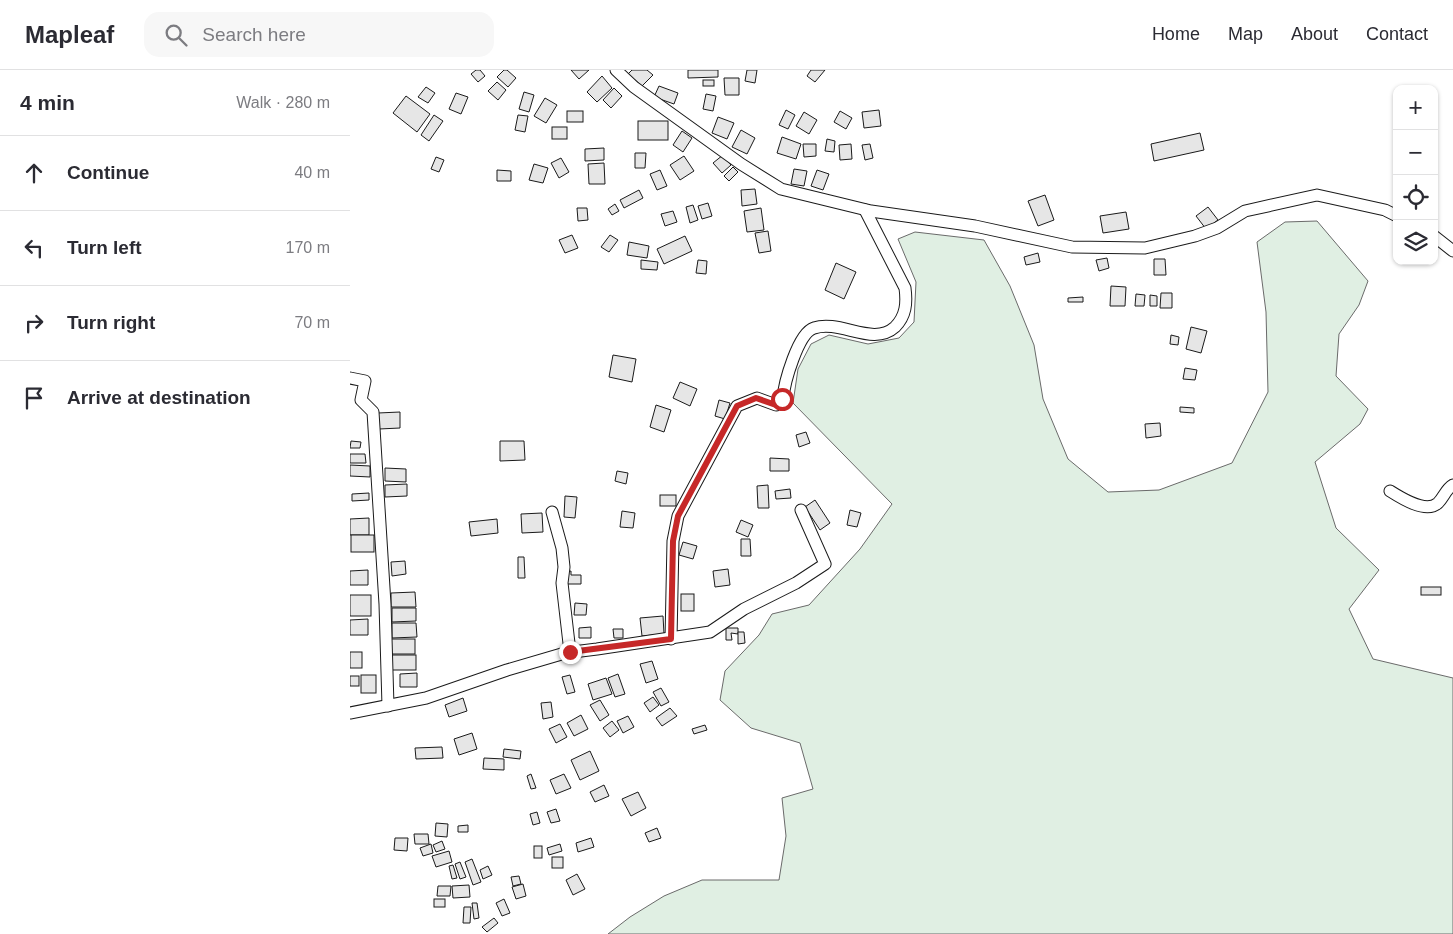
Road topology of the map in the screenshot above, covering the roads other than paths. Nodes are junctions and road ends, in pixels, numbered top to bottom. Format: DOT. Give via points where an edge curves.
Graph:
graph roads {
  1 [pos="616,70"];
  2 [pos="865,210"];
  3 [pos="1393,214"];
  4 [pos="1438,239"];
  5 [pos="1453,251"];
  6 [pos="350,378"];
  7 [pos="1453,484"];
  8 [pos="1390,491"];
  9 [pos="801,510"];
  10 [pos="552,512"];
  11 [pos="671,639"];
  12 [pos="570,652"];
  13 [pos="388,706"];
  14 [pos="350,713"];
  1 -- 2 [label="street" via="634,87 735,160 781,189"];
  2 -- 3 [label="street" via="976,226 1072,247 1145,248 1217,228 1245,211 1317,195"];
  2 -- 11 [label="street" via="906,288 907,303 902,320 889,332 875,335 828,326 813,328 801,339 782,399 776,405 756,398 737,406 678,516 673,541"];
  4 -- 5 [label="street"];
  6 -- 13 [label="street" via="366,381 361,400 373,412 386,604"];
  7 -- 8 [label="street" via="1437,504 1428,506 1412,504"];
  9 -- 11 [label="street" via="826,564 710,632"];
  10 -- 12 [label="street" via="562,548 562,583"];
  11 -- 12 [label="street"];
  12 -- 13 [label="street" via="426,698"];
  13 -- 14 [label="street"];
}
